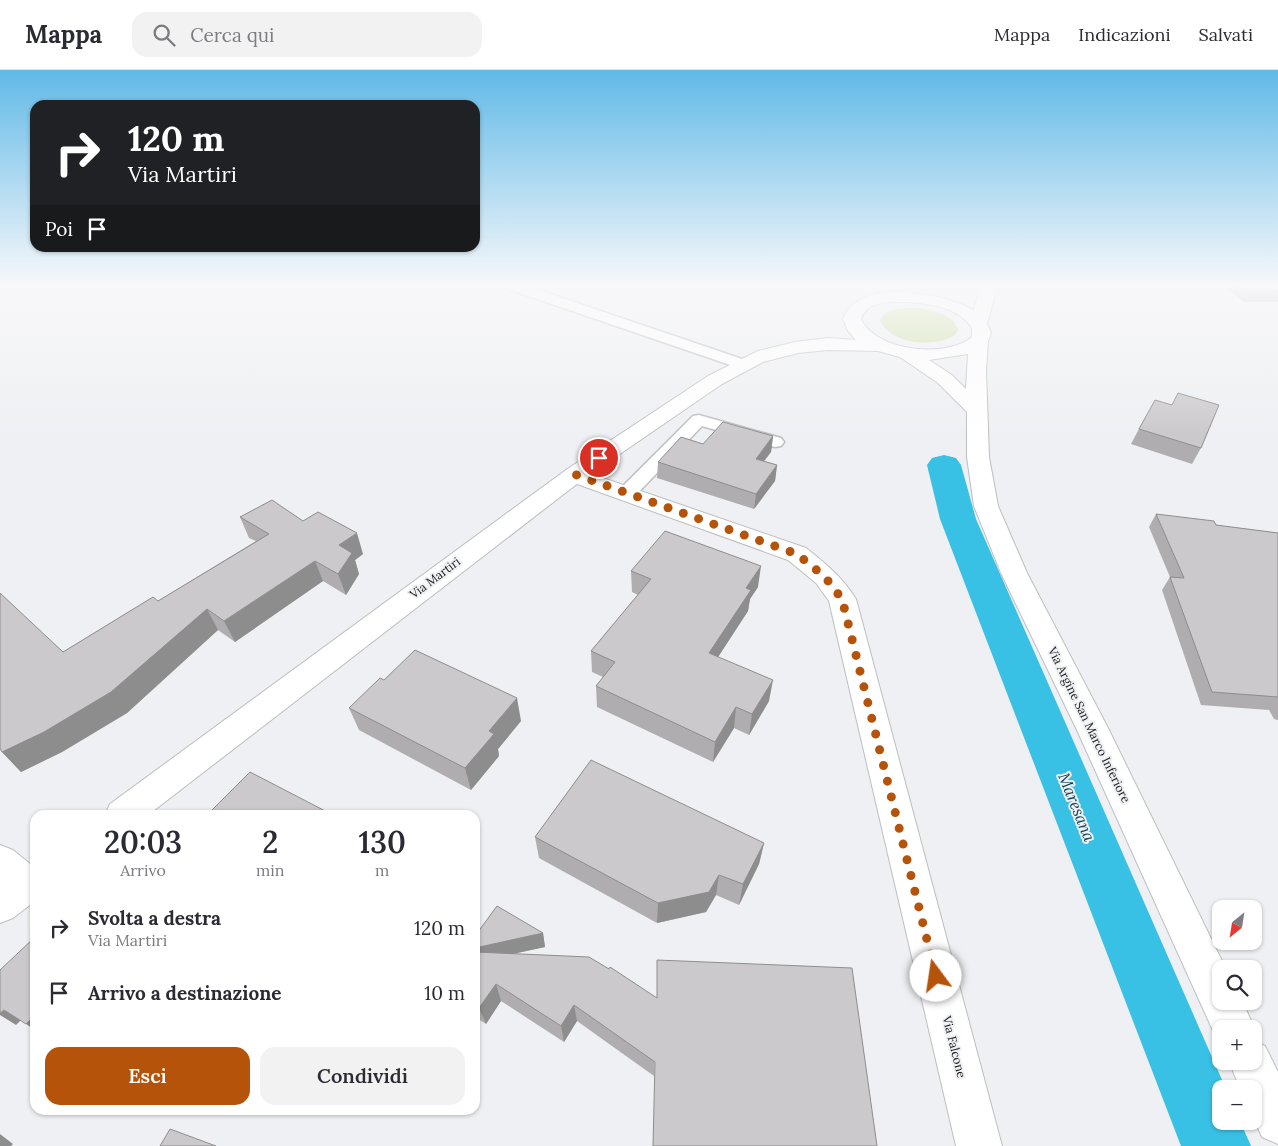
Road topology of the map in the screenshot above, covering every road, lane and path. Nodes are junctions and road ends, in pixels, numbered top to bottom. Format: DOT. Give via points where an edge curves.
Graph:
graph roads {
  1 [pos="668,334"];
  2 [pos="803,334"];
  3 [pos="861,334"];
  4 [pos="977,334"];
  5 [pos="979,334"];
  6 [pos="882,346"];
  7 [pos="906,352"];
  8 [pos="750,360"];
  9 [pos="977,411"];
  10 [pos="775,442"];
  11 [pos="574,474"];
  12 [pos="626,494"];
  13 [pos="129,810"];
  14 [pos="1230,1020"];
  15 [pos="1254,1070"];
  16 [pos="1278,1121"];
  17 [pos="979,1146"];
  1 -- 8 [label="lane"];
  2 -- 8 [label="street, Via Martiri" via="767,348"];
  3 -- 6 [label="street"];
  4 -- 7 [label="street" via="968,348 949,354"];
  5 -- 9 [label="street, Via Argine San Marco Inferiore"];
  6 -- 7 [label="street"];
  6 -- 8 [label="street, Via Martiri" via="808,346"];
  7 -- 9 [label="street" via="945,379"];
  8 -- 11 [label="street, Via Martiri"];
  9 -- 14 [label="street, Via Argine San Marco Inferiore" via="979,467 986,506 1014,573 1096,737"];
  10 -- 12 [label="lane" via="698,420"];
  11 -- 12 [label="street, Via Falcone"];
  11 -- 13 [label="street, Via Martiri"];
  12 -- 17 [label="street, Via Falcone" via="797,554 825,577 842,599"];
  15 -- 16 [label="street"];
}
